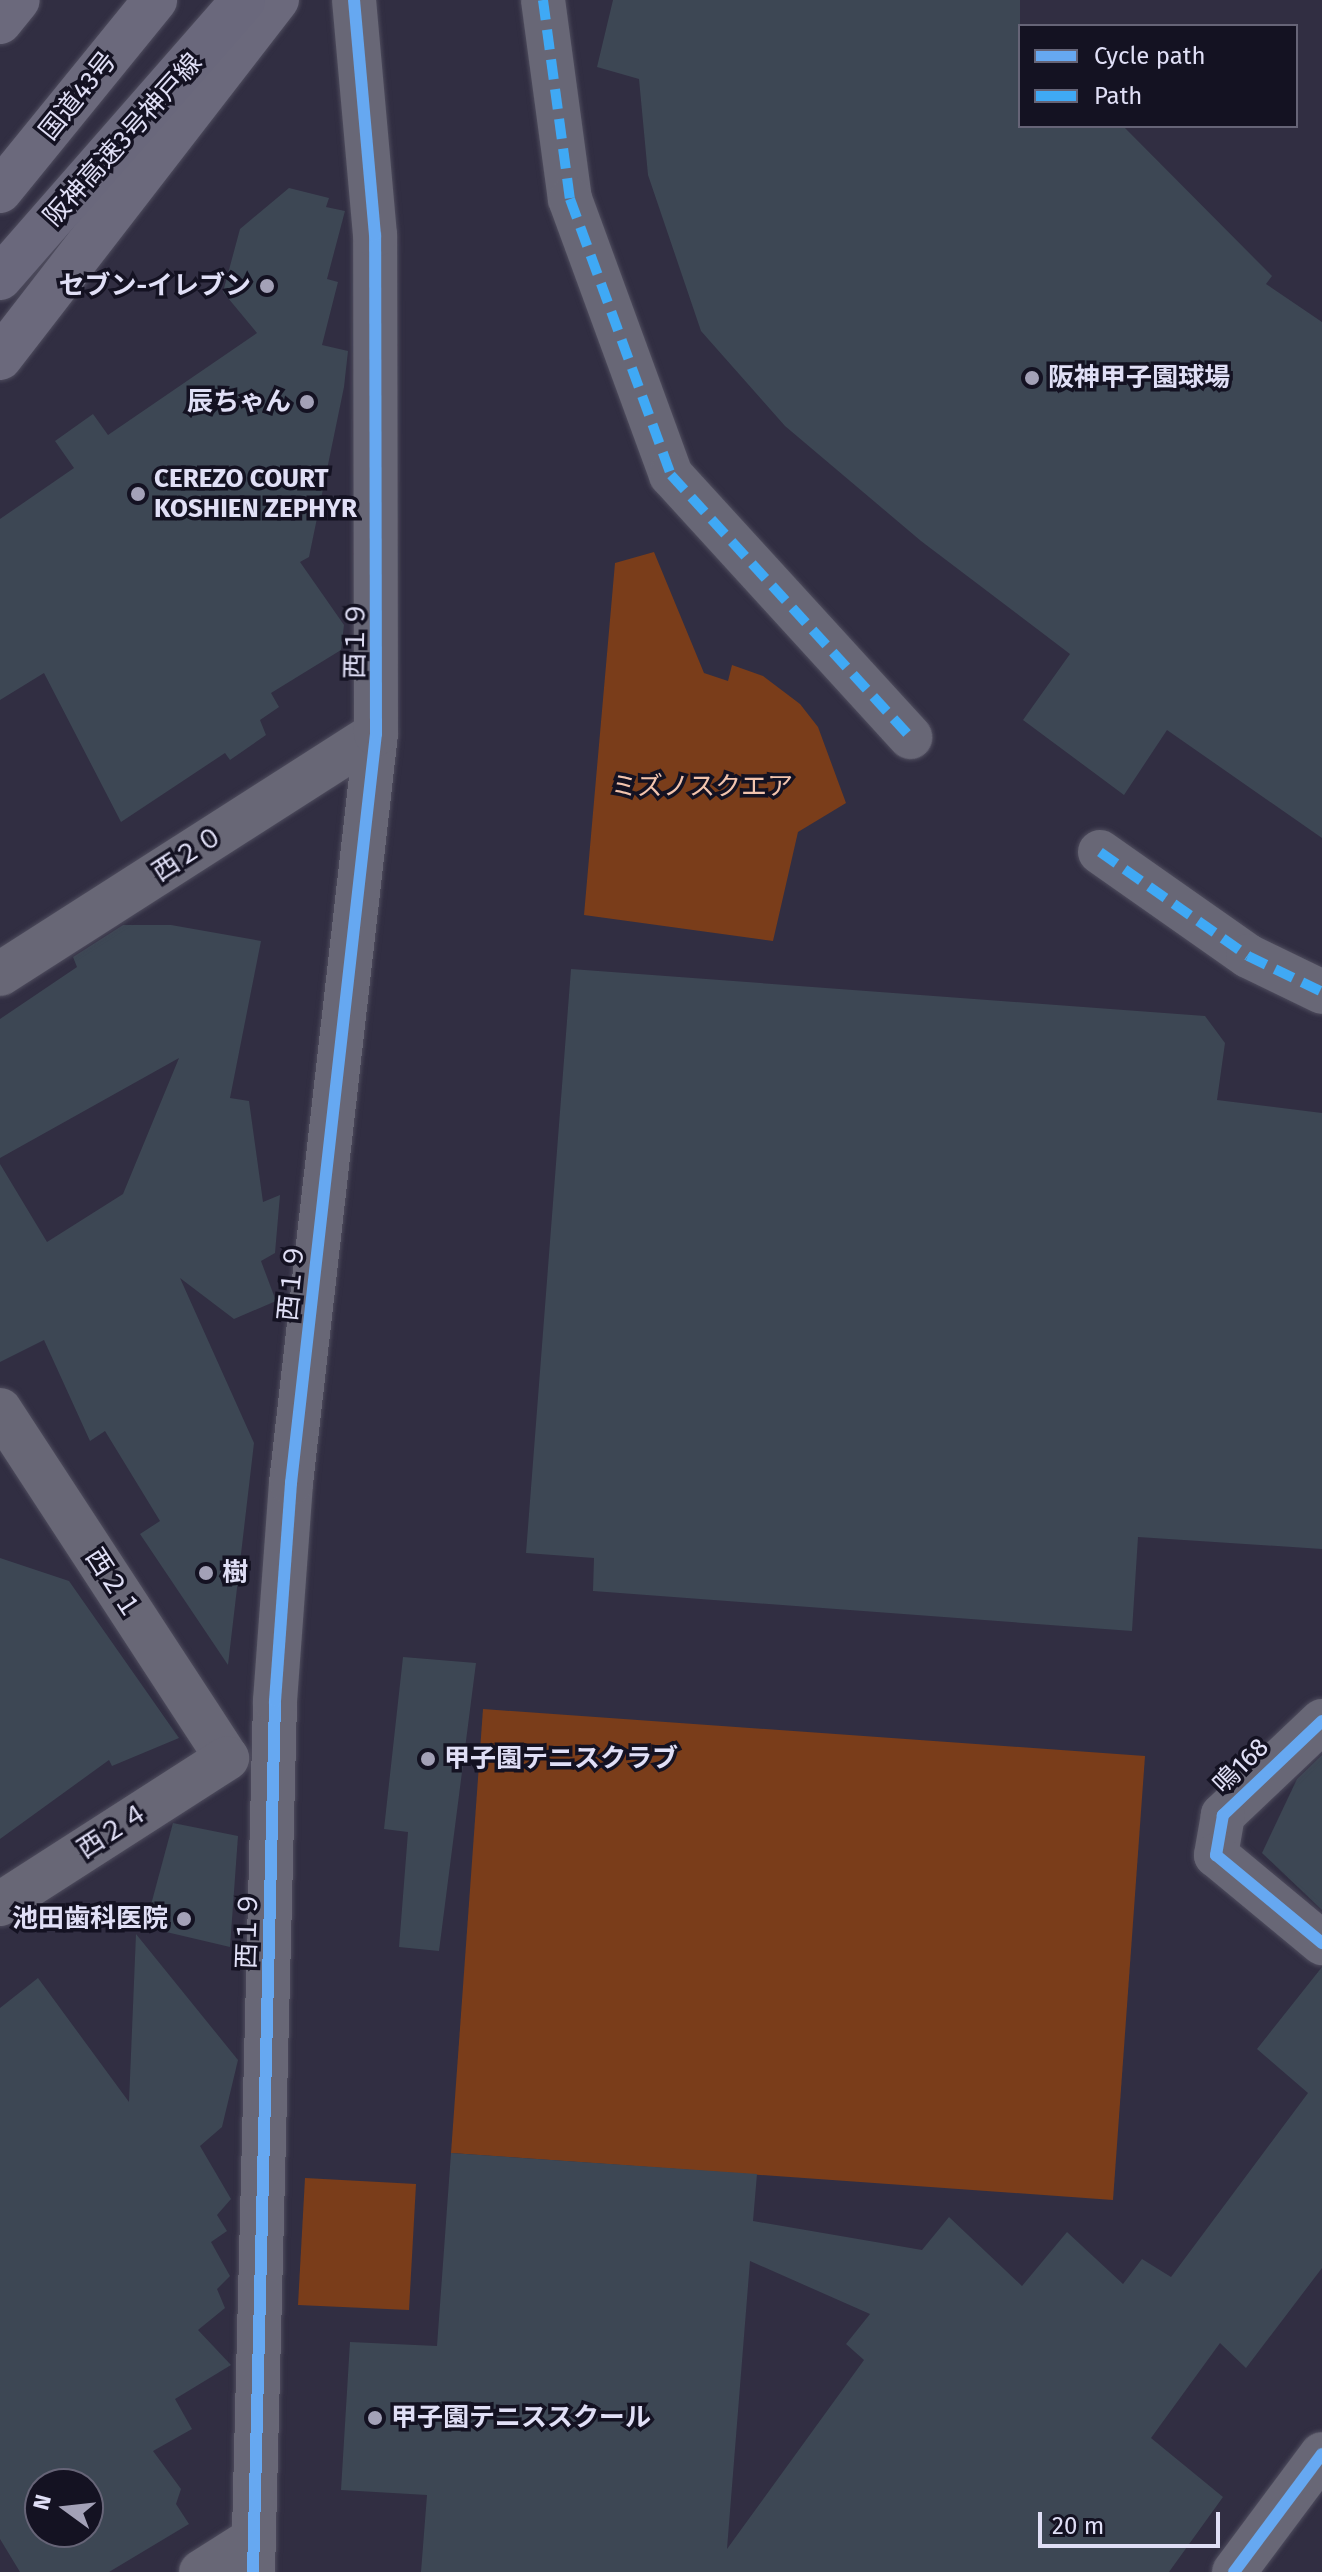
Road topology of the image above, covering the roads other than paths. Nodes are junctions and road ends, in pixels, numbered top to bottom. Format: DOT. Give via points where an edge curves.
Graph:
graph roads {
  1 [pos="18,0"];
  2 [pos="155,0"];
  3 [pos="243,0"];
  4 [pos="277,0"];
  5 [pos="354,0"];
  6 [pos="543,0"];
  7 [pos="0,22"];
  8 [pos="0,191"];
  9 [pos="0,278"];
  10 [pos="0,358"];
  11 [pos="376,734"];
  12 [pos="910,737"];
  13 [pos="1100,852"];
  14 [pos="0,974"];
  15 [pos="1322,992"];
  16 [pos="0,1410"];
  17 [pos="1322,1721"];
  18 [pos="227,1758"];
  19 [pos="275,1777"];
  20 [pos="0,1904"];
  21 [pos="1322,1943"];
  22 [pos="1322,2454"];
  23 [pos="253,2556"];
  24 [pos="201,2572"];
  25 [pos="1234,2572"];
  1 -- 7 [label="highway"];
  2 -- 8 [label="highway, 国道43号"];
  3 -- 9 [label="highway, 阪神高速3号神戸線"];
  4 -- 10 [label="highway"];
  5 -- 11 [label="street, 西１９" via="375,235"];
  6 -- 12 [label="street" via="570,199 671,475"];
  11 -- 14 [label="street, 西２０"];
  11 -- 19 [label="street, 西１９" via="291,1483"];
  13 -- 15 [label="street" via="1248,956"];
  16 -- 18 [label="street, 西２１"];
  17 -- 21 [label="street, 鳴168" via="1223,1815 1216,1855"];
  18 -- 19 [label="street"];
  18 -- 20 [label="street, 西２４"];
  19 -- 23 [label="street, 西１９"];
  22 -- 25 [label="street"];
  23 -- 24 [label="street"];
}
